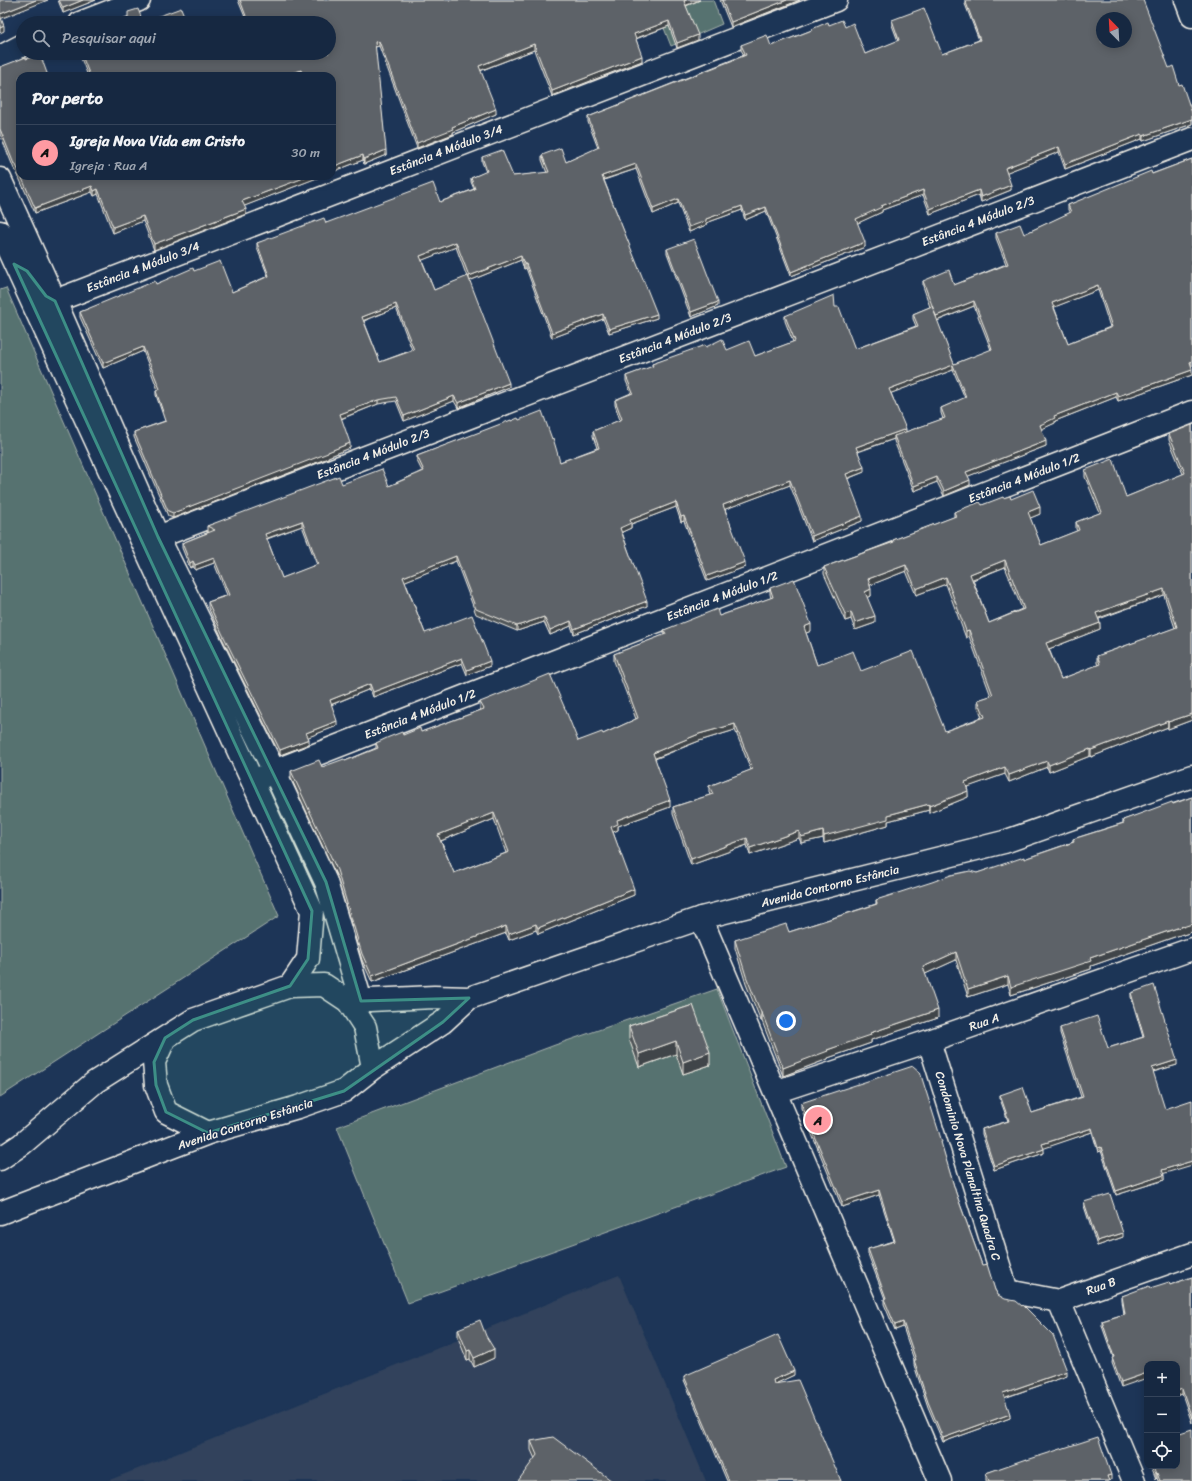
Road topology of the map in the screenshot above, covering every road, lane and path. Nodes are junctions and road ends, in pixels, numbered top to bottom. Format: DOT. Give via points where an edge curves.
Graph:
graph roads {
  1 [pos="139,0"];
  2 [pos="836,0"];
  3 [pos="1186,0"];
  4 [pos="98,16"];
  5 [pos="1192,16"];
  6 [pos="16,49"];
  7 [pos="0,57"];
  8 [pos="1192,139"];
  9 [pos="0,178"];
  10 [pos="0,232"];
  11 [pos="7,267"];
  12 [pos="55,301"];
  13 [pos="1192,412"];
  14 [pos="158,537"];
  15 [pos="274,770"];
  16 [pos="1192,776"];
  17 [pos="253,782"];
  18 [pos="701,918"];
  19 [pos="1192,949"];
  20 [pos="290,986"];
  21 [pos="469,998"];
  22 [pos="348,1001"];
  23 [pos="165,1038"];
  24 [pos="929,1041"];
  25 [pos="373,1068"];
  26 [pos="775,1092"];
  27 [pos="208,1133"];
  28 [pos="0,1159"];
  29 [pos="0,1213"];
  30 [pos="1192,1254"];
  31 [pos="1059,1301"];
  32 [pos="940,1481"];
  33 [pos="1134,1481"];
  1 -- 4 [label="street"];
  2 -- 12 [label="street, Estância 4 Módulo 3/4"];
  3 -- 5 [label="street"];
  6 -- 7 [label="street"];
  8 -- 14 [label="street, Estância 4 Módulo 2/3"];
  9 -- 12 [label="street"];
  10 -- 11 [label="street"];
  11 -- 12 [label="street" via="22,266 28,270 46,296"];
  11 -- 17 [label="street"];
  12 -- 14 [label="street"];
  13 -- 15 [label="street, Estância 4 Módulo 1/2"];
  14 -- 15 [label="street"];
  15 -- 17 [label="street, Estância 4 Módulo 1/2"];
  15 -- 22 [label="street" via="326,882 358,991"];
  16 -- 18 [label="street, Avenida Contorno Estância" via="1004,842"];
  17 -- 20 [label="street" via="312,911 308,959"];
  18 -- 21 [label="street, Avenida Contorno Estância"];
  18 -- 26 [label="street"];
  19 -- 24 [label="street, Rua A"];
  20 -- 22 [label="street" via="324,985"];
  20 -- 23 [label="street" via="193,1020"];
  21 -- 22 [label="street, Avenida Contorno Estância"];
  21 -- 25 [label="street, Avenida Contorno Estância" via="442,1022"];
  22 -- 25 [label="street" via="365,1027"];
  23 -- 27 [label="street" via="154,1062 156,1085 166,1112"];
  23 -- 28 [label="street" via="95,1082 22,1144"];
  24 -- 26 [label="street, Rua A"];
  24 -- 31 [label="street, Condominio Nova Planaltina Quadra C" via="1008,1291"];
  25 -- 27 [label="street, Avenida Contorno Estância" via="344,1091"];
  26 -- 32 [label="street"];
  27 -- 29 [label="street, Avenida Contorno Estância"];
  30 -- 31 [label="street, Rua B"];
  31 -- 33 [label="street"];
}
